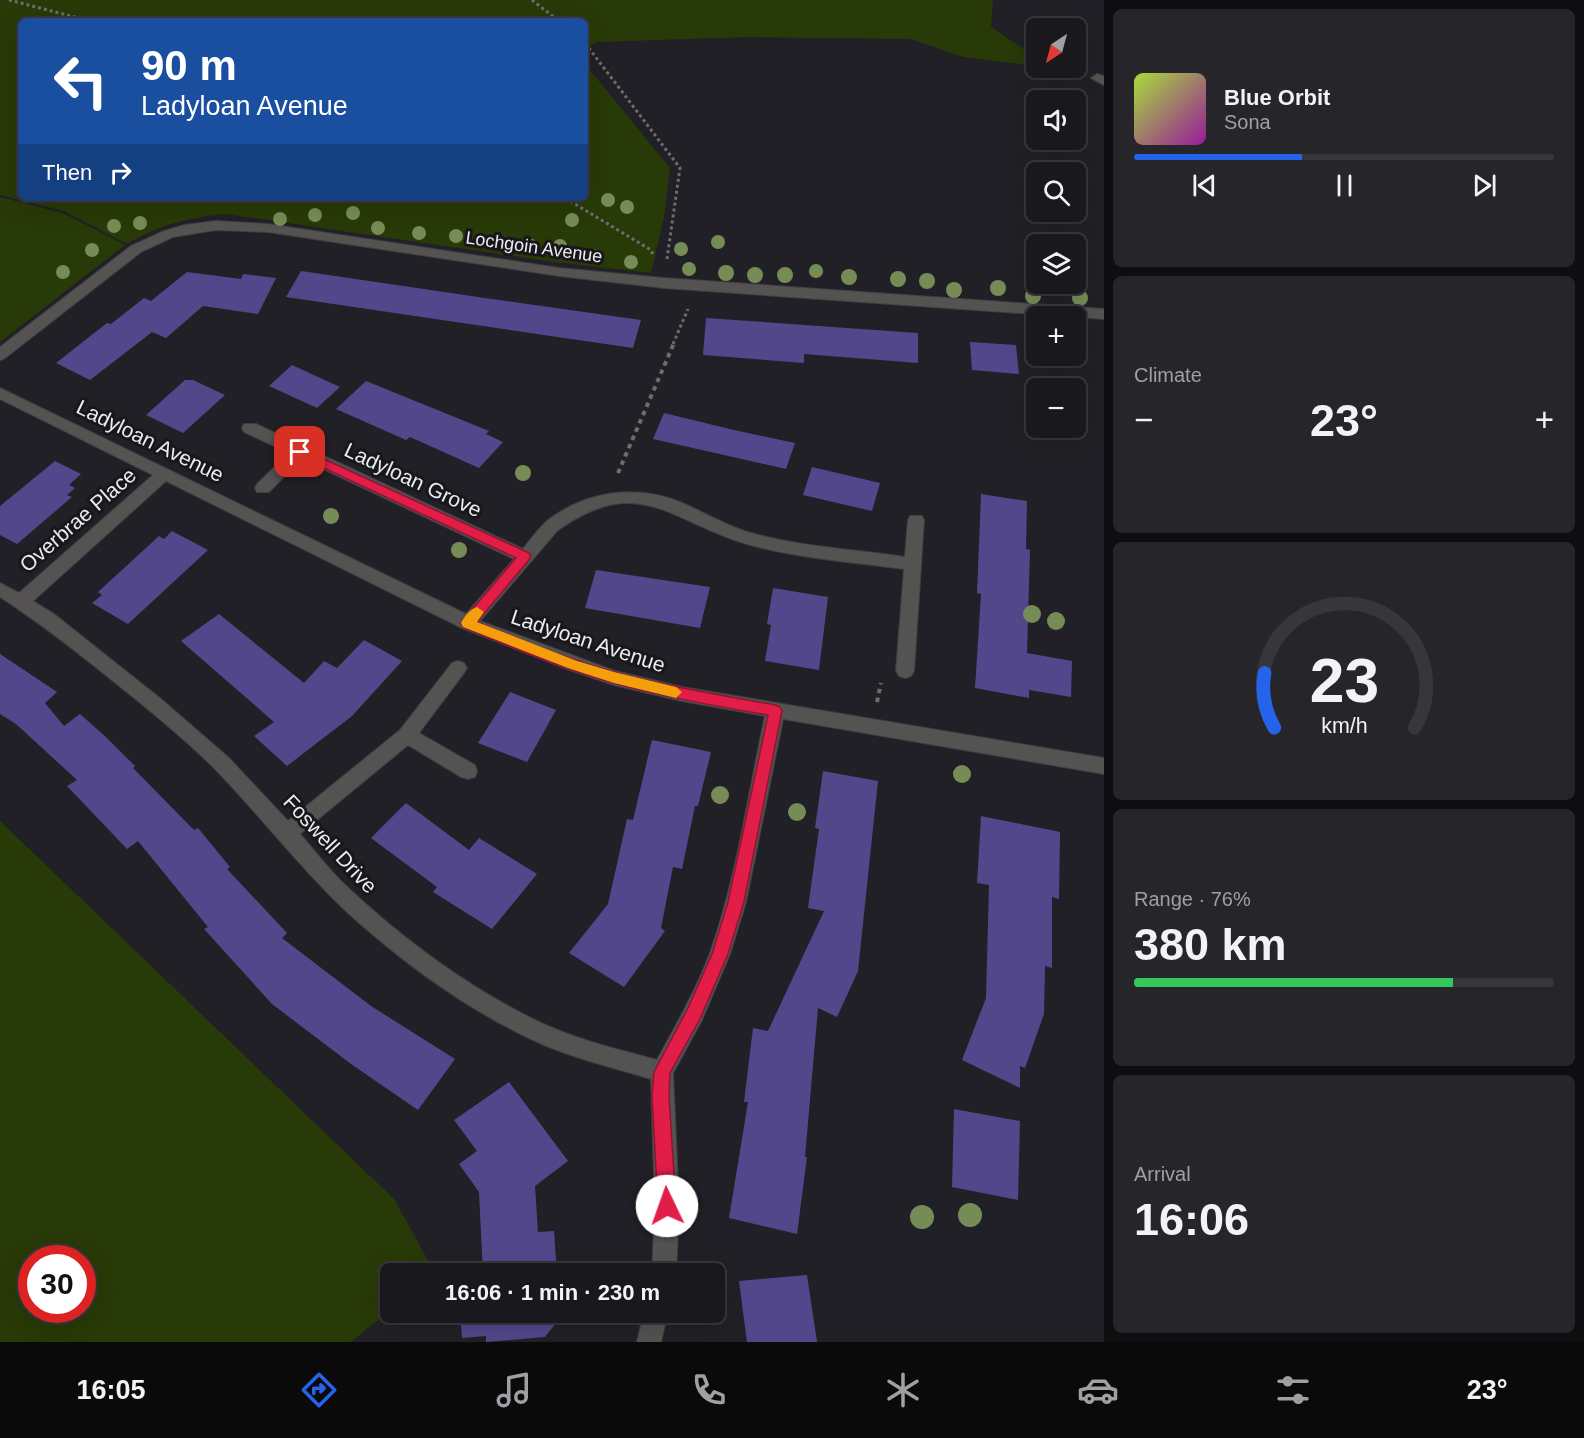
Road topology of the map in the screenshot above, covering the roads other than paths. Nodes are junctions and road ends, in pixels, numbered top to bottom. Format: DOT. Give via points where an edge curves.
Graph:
graph roads {
  1 [pos="1104,314"];
  2 [pos="0,355"];
  3 [pos="0,393"];
  4 [pos="250,428"];
  5 [pos="300,452"];
  6 [pos="165,473"];
  7 [pos="263,488"];
  8 [pos="916,519"];
  9 [pos="525,556"];
  10 [pos="912,564"];
  11 [pos="0,589"];
  12 [pos="21,601"];
  13 [pos="468,623"];
  14 [pos="458,668"];
  15 [pos="905,671"];
  16 [pos="775,711"];
  17 [pos="407,735"];
  18 [pos="1104,766"];
  19 [pos="468,771"];
  20 [pos="287,833"];
  21 [pos="662,1072"];
  22 [pos="664,1263"];
  23 [pos="654,1323"];
  24 [pos="650,1342"];
  1 -- 2 [label="street, Lochgoin Avenue" via="664,283 559,272 268,228 202,225 177,230 136,249"];
  3 -- 6 [label="street, Ladyloan Avenue"];
  4 -- 5 [label="street, Ladyloan Grove"];
  5 -- 7 [label="street"];
  5 -- 9 [label="street, Ladyloan Grove"];
  6 -- 12 [label="street, Overbrae Place"];
  6 -- 13 [label="street, Ladyloan Avenue"];
  8 -- 10 [label="street"];
  9 -- 10 [label="street" via="551,527 586,505 607,499 650,498 755,540"];
  9 -- 13 [label="street"];
  10 -- 15 [label="street"];
  11 -- 12 [label="street, Foswell Drive"];
  12 -- 20 [label="street, Foswell Drive" via="78,641 155,704 221,763"];
  13 -- 16 [label="street, Ladyloan Avenue" via="614,678"];
  14 -- 17 [label="street"];
  16 -- 18 [label="street, Ladyloan Avenue"];
  16 -- 21 [label="street" via="736,902 720,954"];
  17 -- 19 [label="street"];
  17 -- 20 [label="street"];
  20 -- 21 [label="street, Foswell Drive" via="334,887 379,928 444,976 543,1034"];
  21 -- 22 [label="street" via="667,1206"];
  23 -- 24 [label="street"];
}
